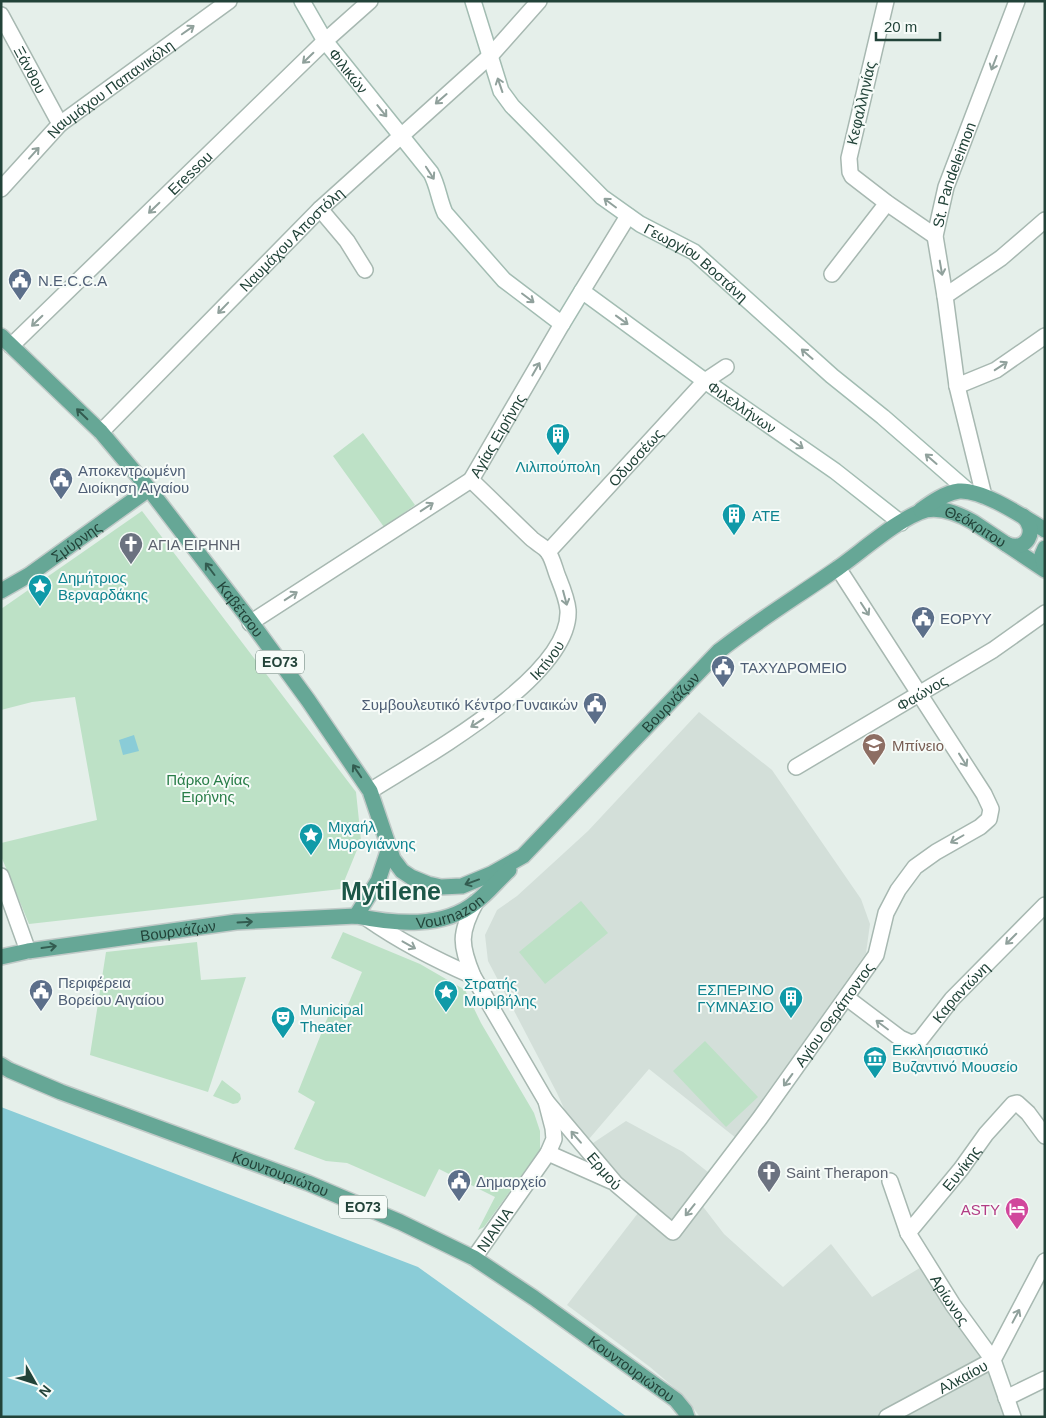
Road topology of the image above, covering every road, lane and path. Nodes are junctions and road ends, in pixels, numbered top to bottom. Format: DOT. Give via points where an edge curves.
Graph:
graph roads {
  1 [pos="229,1"];
  2 [pos="302,1"];
  3 [pos="370,1"];
  4 [pos="473,1"];
  5 [pos="540,1"];
  6 [pos="886,1"];
  7 [pos="1017,1"];
  8 [pos="1,15"];
  9 [pos="325,41"];
  10 [pos="491,55"];
  11 [pos="60,124"];
  12 [pos="401,134"];
  13 [pos="1,189"];
  14 [pos="886,203"];
  15 [pos="320,208"];
  16 [pos="628,216"];
  17 [pos="1045,220"];
  18 [pos="935,236"];
  19 [pos="365,270"];
  20 [pos="832,274"];
  21 [pos="582,291"];
  22 [pos="945,296"];
  23 [pos="562,324"];
  24 [pos="1045,336"];
  25 [pos="6,341"];
  26 [pos="726,367"];
  27 [pos="705,381"];
  28 [pos="957,386"];
  29 [pos="101,432"];
  30 [pos="471,480"];
  31 [pos="149,489"];
  32 [pos="968,492"];
  33 [pos="984,496"];
  34 [pos="915,514"];
  35 [pos="1023,516"];
  36 [pos="901,523"];
  37 [pos="1045,530"];
  38 [pos="1005,544"];
  39 [pos="1045,548"];
  40 [pos="548,552"];
  41 [pos="838,568"];
  42 [pos="1045,569"];
  43 [pos="1,591"];
  44 [pos="1045,613"];
  45 [pos="250,623"];
  46 [pos="920,692"];
  47 [pos="796,767"];
  48 [pos="370,792"];
  49 [pos="389,848"];
  50 [pos="523,856"];
  51 [pos="1,876"];
  52 [pos="451,887"];
  53 [pos="476,902"];
  54 [pos="1045,905"];
  55 [pos="362,918"];
  56 [pos="28,950"];
  57 [pos="1,957"];
  58 [pos="473,976"];
  59 [pos="846,998"];
  60 [pos="1,1065"];
  61 [pos="546,1101"];
  62 [pos="1045,1136"];
  63 [pos="548,1153"];
  64 [pos="890,1180"];
  65 [pos="616,1184"];
  66 [pos="673,1232"];
  67 [pos="908,1233"];
  68 [pos="474,1258"];
  69 [pos="1045,1261"];
  70 [pos="993,1360"];
  71 [pos="1045,1379"];
  72 [pos="1006,1398"];
  73 [pos="687,1417"];
  74 [pos="887,1417"];
  75 [pos="1013,1417"];
  11 -- 1 [label="street, Ναυμάχου Παπανικόλη, one-way"];
  2 -- 9 [label="street, Φιλικών"];
  3 -- 9 [label="street, Eressou"];
  4 -- 10 [label="street, Γεωργίου Βοστάνη"];
  5 -- 10 [label="street, Ναυμάχου Αποστόλη"];
  6 -- 14 [label="street, Κεφαλληνίας" via="849,158 852,176"];
  7 -- 18 [label="street, St. Pandeleimon, one-way" via="946,187"];
  8 -- 11 [label="street, Ξάνθου"];
  9 -- 12 [label="street, Φιλικών, one-way"];
  9 -- 25 [label="street, Eressou, one-way"];
  10 -- 12 [label="street, Ναυμάχου Αποστόλη, one-way"];
  16 -- 10 [label="street, Γεωργίου Βοστάνη, one-way" via="602,198 512,106 502,91"];
  13 -- 11 [label="street, Ναυμάχου Παπανικόλη, one-way"];
  12 -- 15 [label="street, Ναυμάχου Αποστόλη"];
  12 -- 23 [label="street, one-way" via="434,178 445,214 504,280"];
  14 -- 18 [label="street"];
  14 -- 20 [label="street"];
  15 -- 19 [label="street" via="347,240"];
  15 -- 29 [label="street, Ναυμάχου Αποστόλη, one-way"];
  16 -- 21 [label="street, Αγίας Ειρήνης"];
  32 -- 16 [label="street, Γεωργίου Βοστάνη, one-way" via="694,252"];
  17 -- 22 [label="street" via="1002,258"];
  18 -- 22 [label="street, St. Pandeleimon, one-way"];
  21 -- 23 [label="street, Αγίας Ειρήνης"];
  21 -- 27 [label="street, Φιλελλήνων, one-way"];
  22 -- 28 [label="street, St. Pandeleimon"];
  30 -- 23 [label="street, Αγίας Ειρήνης, one-way"];
  28 -- 24 [label="street, one-way" via="996,370"];
  29 -- 25 [label="main road, Καβέτσου / ΕΟ73, one-way"];
  26 -- 27 [label="street, Οδυσσέως"];
  27 -- 36 [label="street, Φιλελλήνων, one-way" via="835,471"];
  27 -- 40 [label="street, Οδυσσέως"];
  28 -- 33 [label="street, St. Pandeleimon"];
  29 -- 31 [label="main road, Καβέτσου / ΕΟ73"];
  30 -- 40 [label="street, Ικτίνου"];
  45 -- 30 [label="street, Αγίας Ειρήνης, one-way"];
  31 -- 43 [label="main road, Σμύρνης"];
  45 -- 31 [label="main road, Καβέτσου / ΕΟ73, one-way"];
  32 -- 33 [label="main road"];
  32 -- 34 [label="main road" via="946,495"];
  33 -- 35 [label="main road"];
  34 -- 36 [label="main road, Θεόκριτου"];
  34 -- 38 [label="main road, Θεόκριτου" via="934,509 954,513"];
  35 -- 37 [label="main road"];
  35 -- 38 [label="main road" via="1029,523 1028,539 1017,546"];
  36 -- 41 [label="main road, Βουρνάζων"];
  38 -- 42 [label="main road, Θεόκριτου"];
  39 -- 42 [label="main road" via="1042,555"];
  40 -- 48 [label="street, Ικτίνου, one-way" via="568,610 561,637 546,663 487,716"];
  41 -- 46 [label="street, one-way"];
  41 -- 50 [label="main road, Βουρνάζων" via="719,651"];
  44 -- 46 [label="street, Φαώνος" via="994,650"];
  48 -- 45 [label="main road, Καβέτσου / ΕΟ73, one-way" via="308,700"];
  46 -- 47 [label="street, Φαώνος"];
  46 -- 59 [label="street, Αγίου Θεράποντος, one-way" via="992,809 980,827 915,867 886,913 876,954"];
  48 -- 49 [label="main road, Καβέτσου / ΕΟ73"];
  49 -- 52 [label="main road, Καβέτσου" via="395,862 407,875 428,884"];
  49 -- 55 [label="main road"];
  50 -- 52 [label="main road, Βουρνάζων, one-way" via="474,882"];
  50 -- 53 [label="main road, Vournazon"];
  51 -- 56 [label="street"];
  53 -- 55 [label="main road, Vournazon" via="459,912 427,922"];
  53 -- 58 [label="street" via="467,918 462,946"];
  54 -- 59 [label="street, Καραντώνη, one-way" via="952,999 920,1040 910,1044"];
  56 -- 55 [label="main road, Βουρνάζων, one-way" via="236,922"];
  55 -- 58 [label="street, one-way" via="428,956"];
  56 -- 57 [label="main road, Βουρνάζων"];
  58 -- 61 [label="street"];
  59 -- 66 [label="street, Αγίου Θεράποντος, one-way"];
  60 -- 68 [label="main road, Κουντουριώτου / ΕΟ73" via="61,1092 308,1183"];
  61 -- 63 [label="street" via="554,1138"];
  65 -- 61 [label="street, Ερμού, one-way"];
  62 -- 67 [label="street, Ευνίκης" via="1024,1107 1013,1104"];
  63 -- 65 [label="street"];
  63 -- 68 [label="street, NIANIA"];
  64 -- 67 [label="street, Αρίωνος"];
  65 -- 66 [label="street, Ερμού"];
  67 -- 70 [label="street, Αρίωνος"];
  68 -- 73 [label="main road, Κουντουριώτου / ΕΟ73" via="676,1400"];
  70 -- 69 [label="street, Αλκαίου, one-way"];
  70 -- 72 [label="street, Αρίωνος"];
  70 -- 74 [label="street, Αλκαίου"];
  71 -- 72 [label="street"];
  72 -- 75 [label="street, Αρίωνος"];
}
